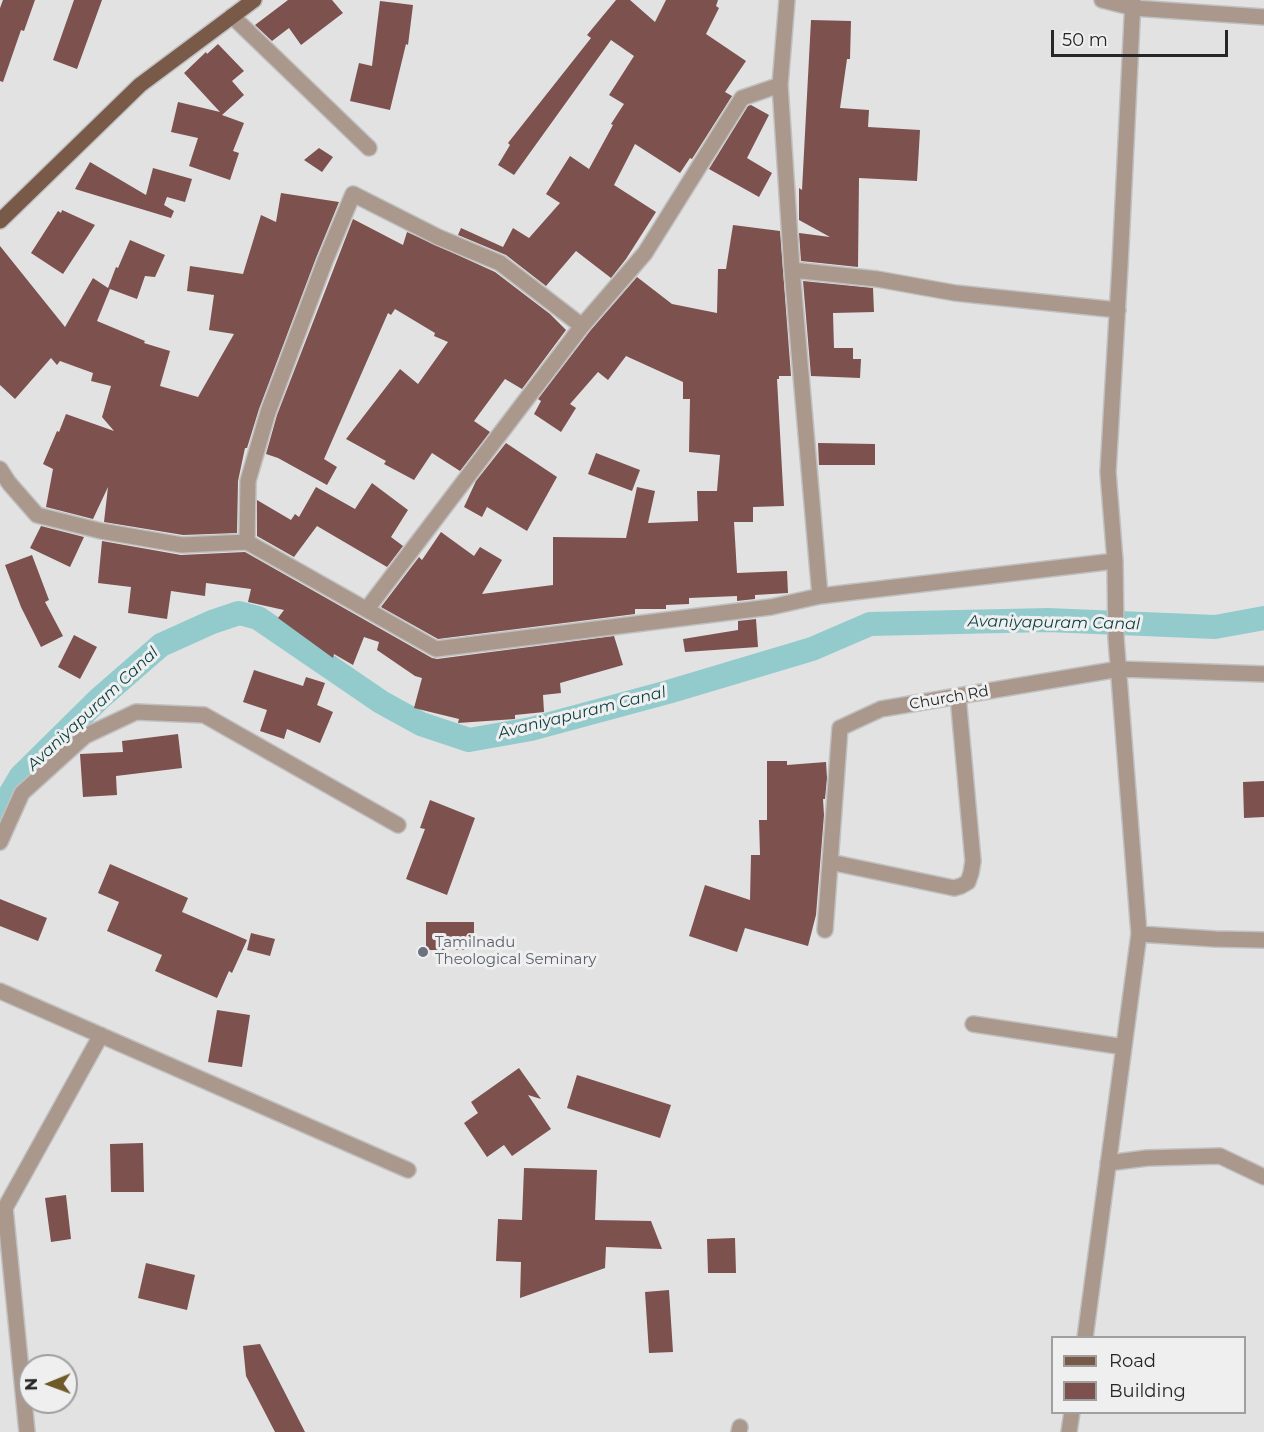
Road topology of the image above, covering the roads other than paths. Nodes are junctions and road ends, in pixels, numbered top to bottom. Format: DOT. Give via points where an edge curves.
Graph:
graph roads {
  1 [pos="254,0"];
  2 [pos="787,0"];
  3 [pos="1102,0"];
  4 [pos="1133,4"];
  5 [pos="232,16"];
  6 [pos="1264,16"];
  7 [pos="780,85"];
  8 [pos="369,148"];
  9 [pos="0,221"];
  10 [pos="792,270"];
  11 [pos="1118,310"];
  12 [pos="582,326"];
  13 [pos="0,469"];
  14 [pos="247,542"];
  15 [pos="1115,561"];
  16 [pos="820,596"];
  17 [pos="367,609"];
  18 [pos="1119,669"];
  19 [pos="1264,674"];
  20 [pos="958,696"];
  21 [pos="399,825"];
  22 [pos="0,842"];
  23 [pos="830,862"];
  24 [pos="825,930"];
  25 [pos="1139,934"];
  26 [pos="1264,940"];
  27 [pos="0,991"];
  28 [pos="973,1024"];
  29 [pos="100,1035"];
  30 [pos="1124,1047"];
  31 [pos="1108,1163"];
  32 [pos="408,1170"];
  33 [pos="1264,1177"];
  34 [pos="1085,1336"];
  35 [pos="1072,1414"];
  36 [pos="27,1432"];
  37 [pos="1068,1432"];
  1 -- 5 [label="main road"];
  2 -- 7 [label="street"];
  3 -- 4 [label="street"];
  4 -- 6 [label="street"];
  4 -- 11 [label="street"];
  5 -- 8 [label="street"];
  5 -- 9 [label="main road" via="140,85"];
  7 -- 10 [label="street"];
  7 -- 12 [label="street" via="742,98 645,253"];
  10 -- 11 [label="street"];
  10 -- 16 [label="street"];
  11 -- 15 [label="street" via="1108,472"];
  12 -- 14 [label="street" via="500,263 353,194 268,412 248,481"];
  12 -- 17 [label="street"];
  13 -- 14 [label="street" via="37,515 182,545"];
  14 -- 17 [label="street"];
  15 -- 16 [label="street"];
  15 -- 18 [label="street"];
  16 -- 17 [label="street" via="771,607 436,649"];
  18 -- 19 [label="street, Church Rd"];
  18 -- 20 [label="street, Church Rd"];
  18 -- 25 [label="street"];
  20 -- 23 [label="street, Church Rd" via="881,709 840,728"];
  20 -- 23 [label="street" via="973,861 968,882 954,888"];
  21 -- 22 [label="street" via="204,715 136,712 85,736 22,793"];
  23 -- 24 [label="street, Church Rd"];
  25 -- 26 [label="street"];
  25 -- 30 [label="street"];
  27 -- 29 [label="street"];
  28 -- 30 [label="street"];
  29 -- 32 [label="street"];
  29 -- 36 [label="street" via="6,1208"];
  30 -- 31 [label="street"];
  31 -- 33 [label="street" via="1220,1156"];
  31 -- 34 [label="street"];
  35 -- 37 [label="street"];
}
